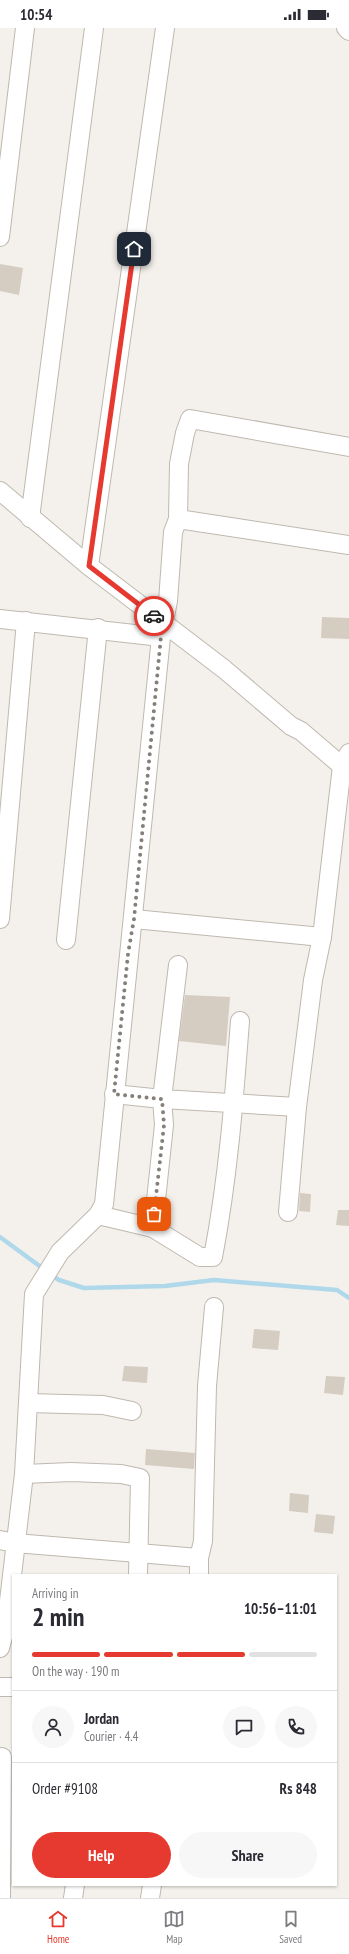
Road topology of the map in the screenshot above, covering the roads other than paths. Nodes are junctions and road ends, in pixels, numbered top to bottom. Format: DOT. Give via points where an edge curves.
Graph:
graph roads {
  1 [pos="26,28"];
  2 [pos="94,28"];
  3 [pos="165,28"];
  4 [pos="346,28"];
  5 [pos="349,31"];
  6 [pos="0,237"];
  7 [pos="349,447"];
  8 [pos="0,491"];
  9 [pos="30,518"];
  10 [pos="178,519"];
  11 [pos="349,545"];
  12 [pos="89,566"];
  13 [pos="0,619"];
  14 [pos="26,621"];
  15 [pos="98,628"];
  16 [pos="162,630"];
  17 [pos="347,763"];
  18 [pos="0,919"];
  19 [pos="134,919"];
  20 [pos="322,937"];
  21 [pos="66,940"];
  22 [pos="178,965"];
  23 [pos="240,1021"];
  24 [pos="114,1094"];
  25 [pos="162,1099"];
  26 [pos="233,1103"];
  27 [pos="297,1107"];
  28 [pos="288,1212"];
  29 [pos="98,1215"];
  30 [pos="153,1228"];
  31 [pos="214,1307"];
  32 [pos="28,1403"];
  33 [pos="132,1411"];
  34 [pos="24,1474"];
  35 [pos="8,1542"];
  36 [pos="139,1553"];
  37 [pos="199,1566"];
  38 [pos="138,1574"];
  39 [pos="10,1617"];
  40 [pos="0,1648"];
  41 [pos="0,1686"];
  42 [pos="12,1687"];
  43 [pos="5,1757"];
  44 [pos="7,1830"];
  45 [pos="75,1886"];
  46 [pos="152,1886"];
  47 [pos="1,1898"];
  48 [pos="73,1898"];
  49 [pos="150,1898"];
  1 -- 6 [label="street"];
  2 -- 9 [label="street"];
  3 -- 12 [label="street"];
  4 -- 5 [label="street"];
  7 -- 10 [label="street" via="190,419 179,464"];
  8 -- 9 [label="street"];
  9 -- 12 [label="street"];
  10 -- 11 [label="street"];
  10 -- 16 [label="street" via="173,532 168,601"];
  12 -- 16 [label="street"];
  13 -- 14 [label="street"];
  14 -- 15 [label="street"];
  14 -- 18 [label="street"];
  15 -- 16 [label="street"];
  15 -- 21 [label="street"];
  16 -- 17 [label="street" via="224,668 290,726"];
  16 -- 19 [label="street"];
  17 -- 20 [label="street"];
  19 -- 20 [label="street"];
  19 -- 24 [label="street"];
  20 -- 27 [label="street" via="313,980"];
  22 -- 25 [label="street"];
  23 -- 26 [label="street"];
  24 -- 25 [label="street"];
  24 -- 29 [label="street" via="104,1204"];
  25 -- 26 [label="street"];
  25 -- 30 [label="street" via="164,1125"];
  26 -- 27 [label="street"];
  26 -- 30 [label="street" via="220,1221 213,1257 200,1257"];
  27 -- 28 [label="street"];
  29 -- 30 [label="street"];
  29 -- 32 [label="street" via="60,1252 34,1294"];
  31 -- 37 [label="street" via="207,1386 203,1541"];
  32 -- 33 [label="street" via="103,1405"];
  32 -- 34 [label="street"];
  34 -- 35 [label="street"];
  34 -- 36 [label="street" via="71,1472 139,1476"];
  35 -- 36 [label="street"];
  35 -- 39 [label="street"];
  36 -- 37 [label="street"];
  36 -- 38 [label="street"];
  39 -- 40 [label="street"];
  41 -- 42 [label="street"];
  43 -- 44 [label="street"];
  44 -- 47 [label="street"];
  45 -- 48 [label="street"];
  46 -- 49 [label="street"];
}
